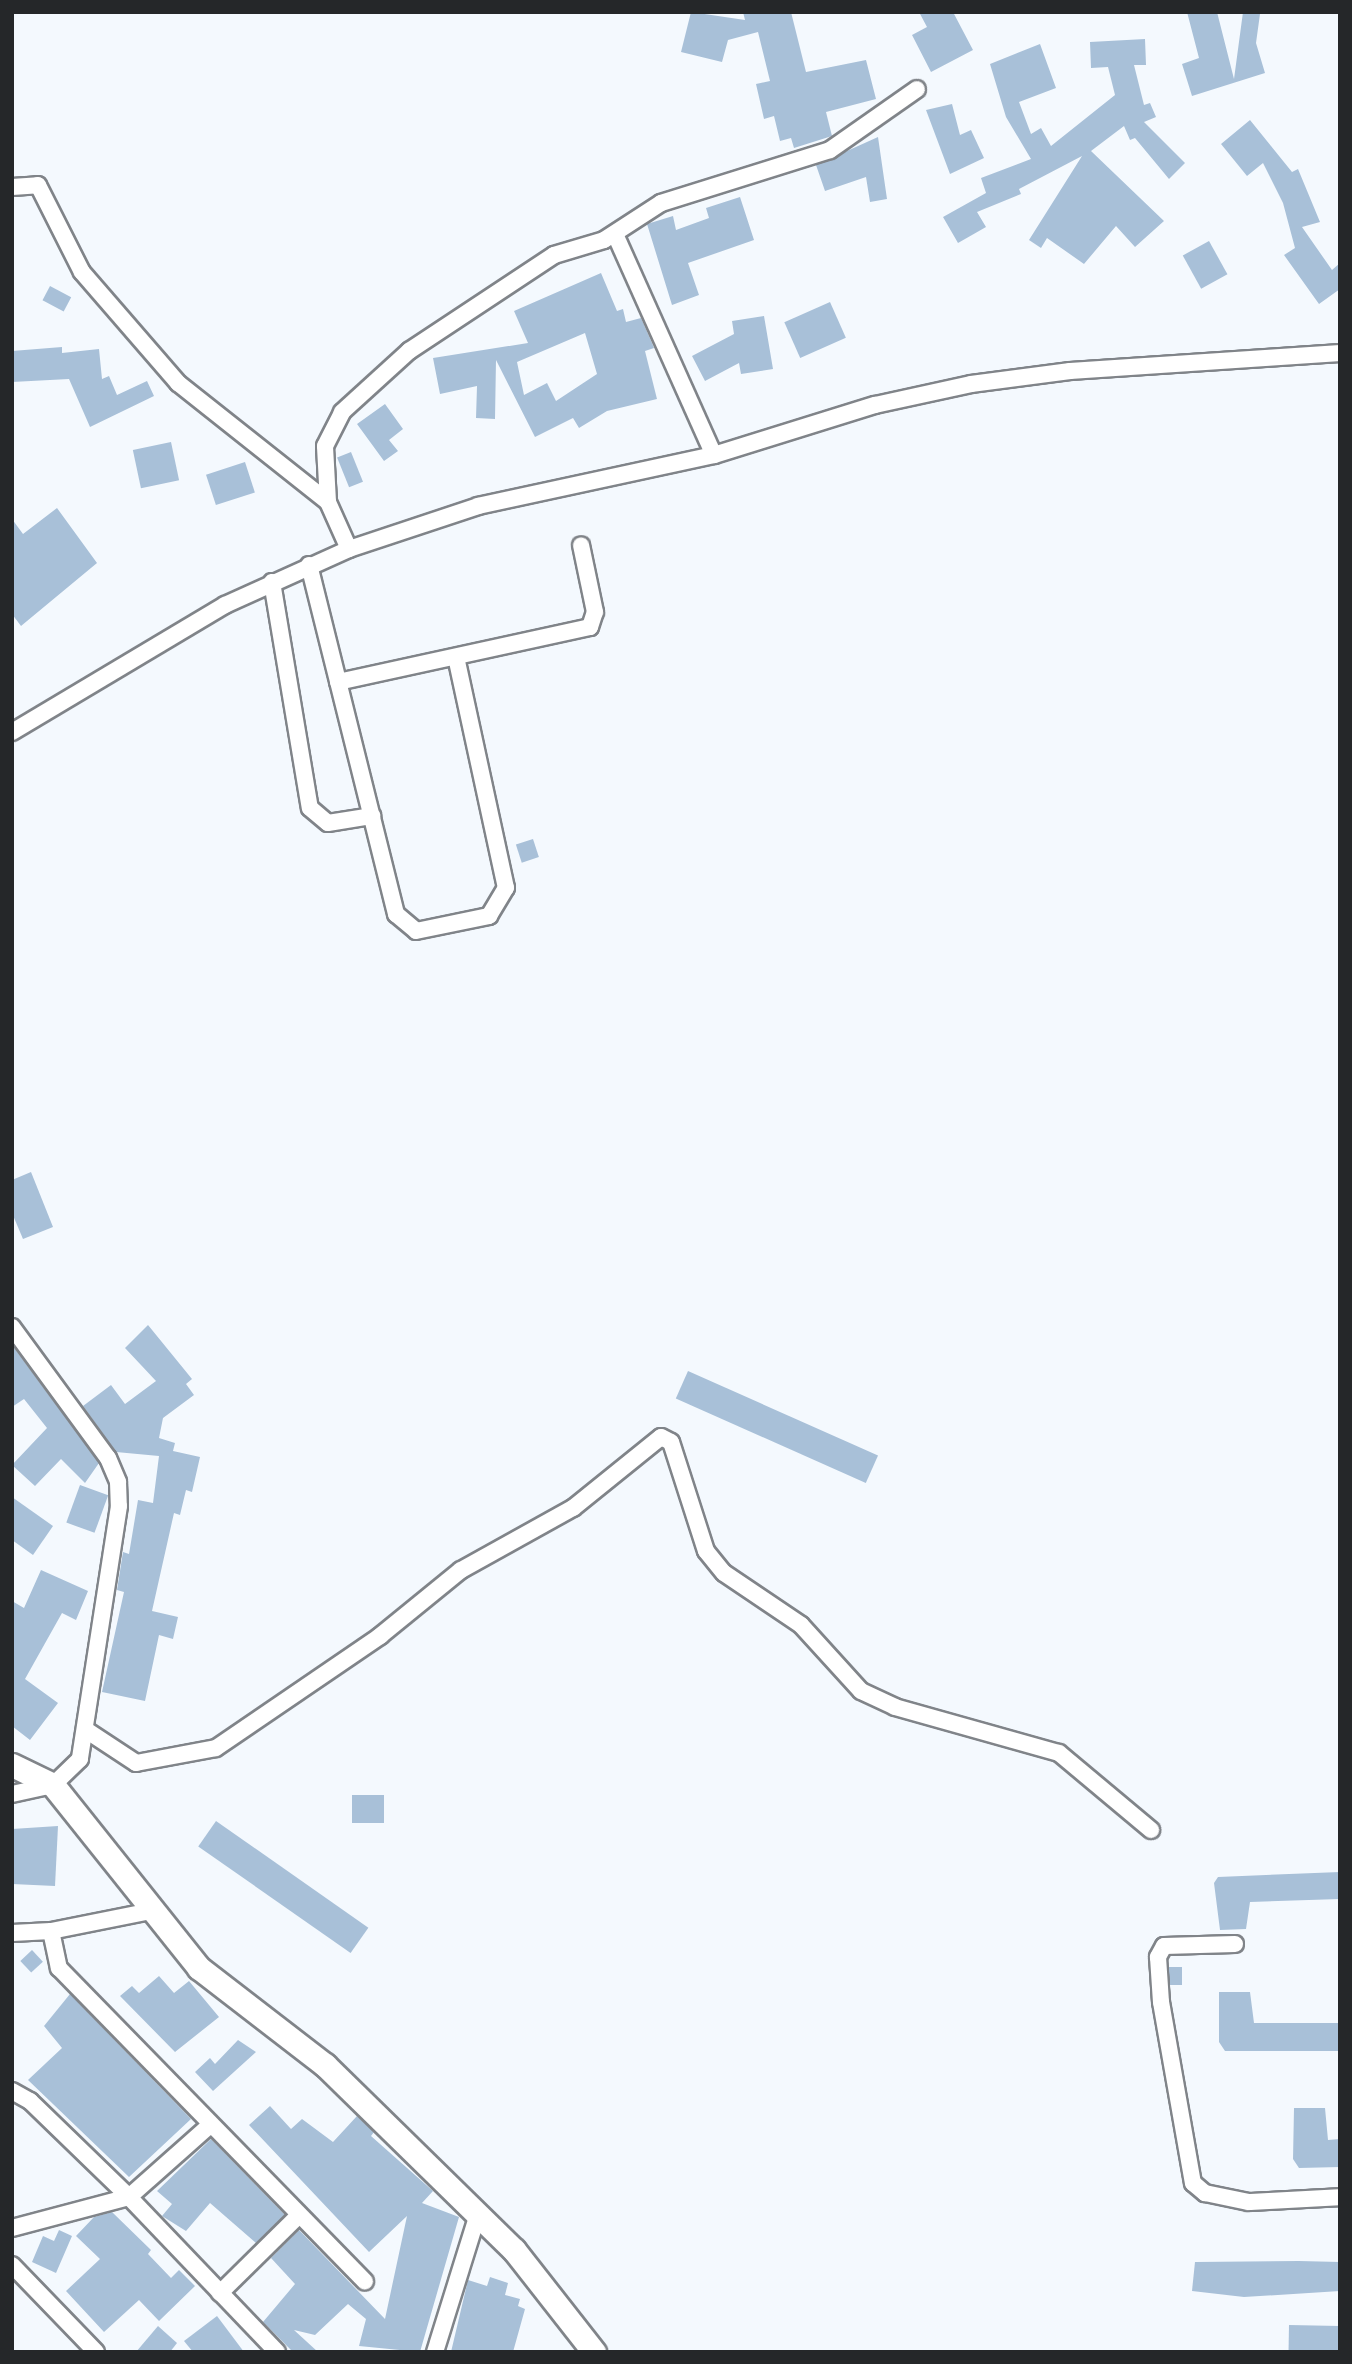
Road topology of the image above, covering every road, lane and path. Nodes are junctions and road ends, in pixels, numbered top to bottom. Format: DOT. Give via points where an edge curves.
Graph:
graph roads {
  1 [pos="917,89"];
  2 [pos="12,187"];
  3 [pos="615,234"];
  4 [pos="1340,353"];
  5 [pos="713,455"];
  6 [pos="328,502"];
  7 [pos="581,545"];
  8 [pos="349,549"];
  9 [pos="309,565"];
  10 [pos="272,582"];
  11 [pos="456,657"];
  12 [pos="338,682"];
  13 [pos="12,732"];
  14 [pos="372,816"];
  15 [pos="12,1327"];
  16 [pos="86,1730"];
  17 [pos="12,1765"];
  18 [pos="53,1785"];
  19 [pos="12,1794"];
  20 [pos="1151,1830"];
  21 [pos="151,1912"];
  22 [pos="51,1931"];
  23 [pos="12,1933"];
  24 [pos="1235,1944"];
  25 [pos="12,2091"];
  26 [pos="210,2125"];
  27 [pos="129,2197"];
  28 [pos="1340,2197"];
  29 [pos="478,2214"];
  30 [pos="299,2215"];
  31 [pos="12,2228"];
  32 [pos="12,2265"];
  33 [pos="365,2282"];
  34 [pos="220,2293"];
  35 [pos="96,2352"];
  36 [pos="277,2352"];
  37 [pos="435,2352"];
  38 [pos="594,2352"];
  1 -- 3 [label="street" via="830,150 661,203"];
  2 -- 6 [label="street" via="38,185 82,272 178,383"];
  3 -- 5 [label="street"];
  3 -- 6 [label="street" via="554,255 475,302 409,351 342,412 325,446"];
  4 -- 5 [label="street" via="1070,371 971,384 875,405"];
  5 -- 8 [label="street" via="478,506"];
  6 -- 8 [label="street"];
  7 -- 11 [label="street" via="596,618 590,627"];
  8 -- 9 [label="street"];
  9 -- 10 [label="street"];
  9 -- 12 [label="street"];
  10 -- 13 [label="street" via="178,630"];
  10 -- 14 [label="street" via="310,808 328,823"];
  11 -- 12 [label="street"];
  11 -- 14 [label="street" via="505,879 501,904 489,916 423,932 404,926 396,914"];
  12 -- 14 [label="street"];
  15 -- 16 [label="street" via="108,1458 118,1482"];
  16 -- 18 [label="street" via="80,1759"];
  16 -- 20 [label="street" via="136,1763 216,1748 380,1636 461,1570 573,1508 661,1437 671,1442 706,1551 724,1573 801,1625 861,1691 895,1707 1059,1753"];
  17 -- 18 [label="main road"];
  18 -- 19 [label="street"];
  18 -- 21 [label="main road"];
  21 -- 22 [label="street"];
  21 -- 29 [label="main road" via="199,1968 325,2065"];
  22 -- 23 [label="street"];
  22 -- 26 [label="street" via="59,1968"];
  24 -- 28 [label="street" via="1164,1946 1158,1958 1161,2001 1193,2183 1205,2193 1249,2202"];
  25 -- 27 [label="street" via="30,2101"];
  26 -- 27 [label="street"];
  26 -- 30 [label="street"];
  27 -- 31 [label="street"];
  27 -- 34 [label="street"];
  29 -- 37 [label="street"];
  29 -- 38 [label="main road" via="514,2250"];
  30 -- 33 [label="street"];
  30 -- 34 [label="street"];
  32 -- 35 [label="street"];
  34 -- 36 [label="street"];
}
